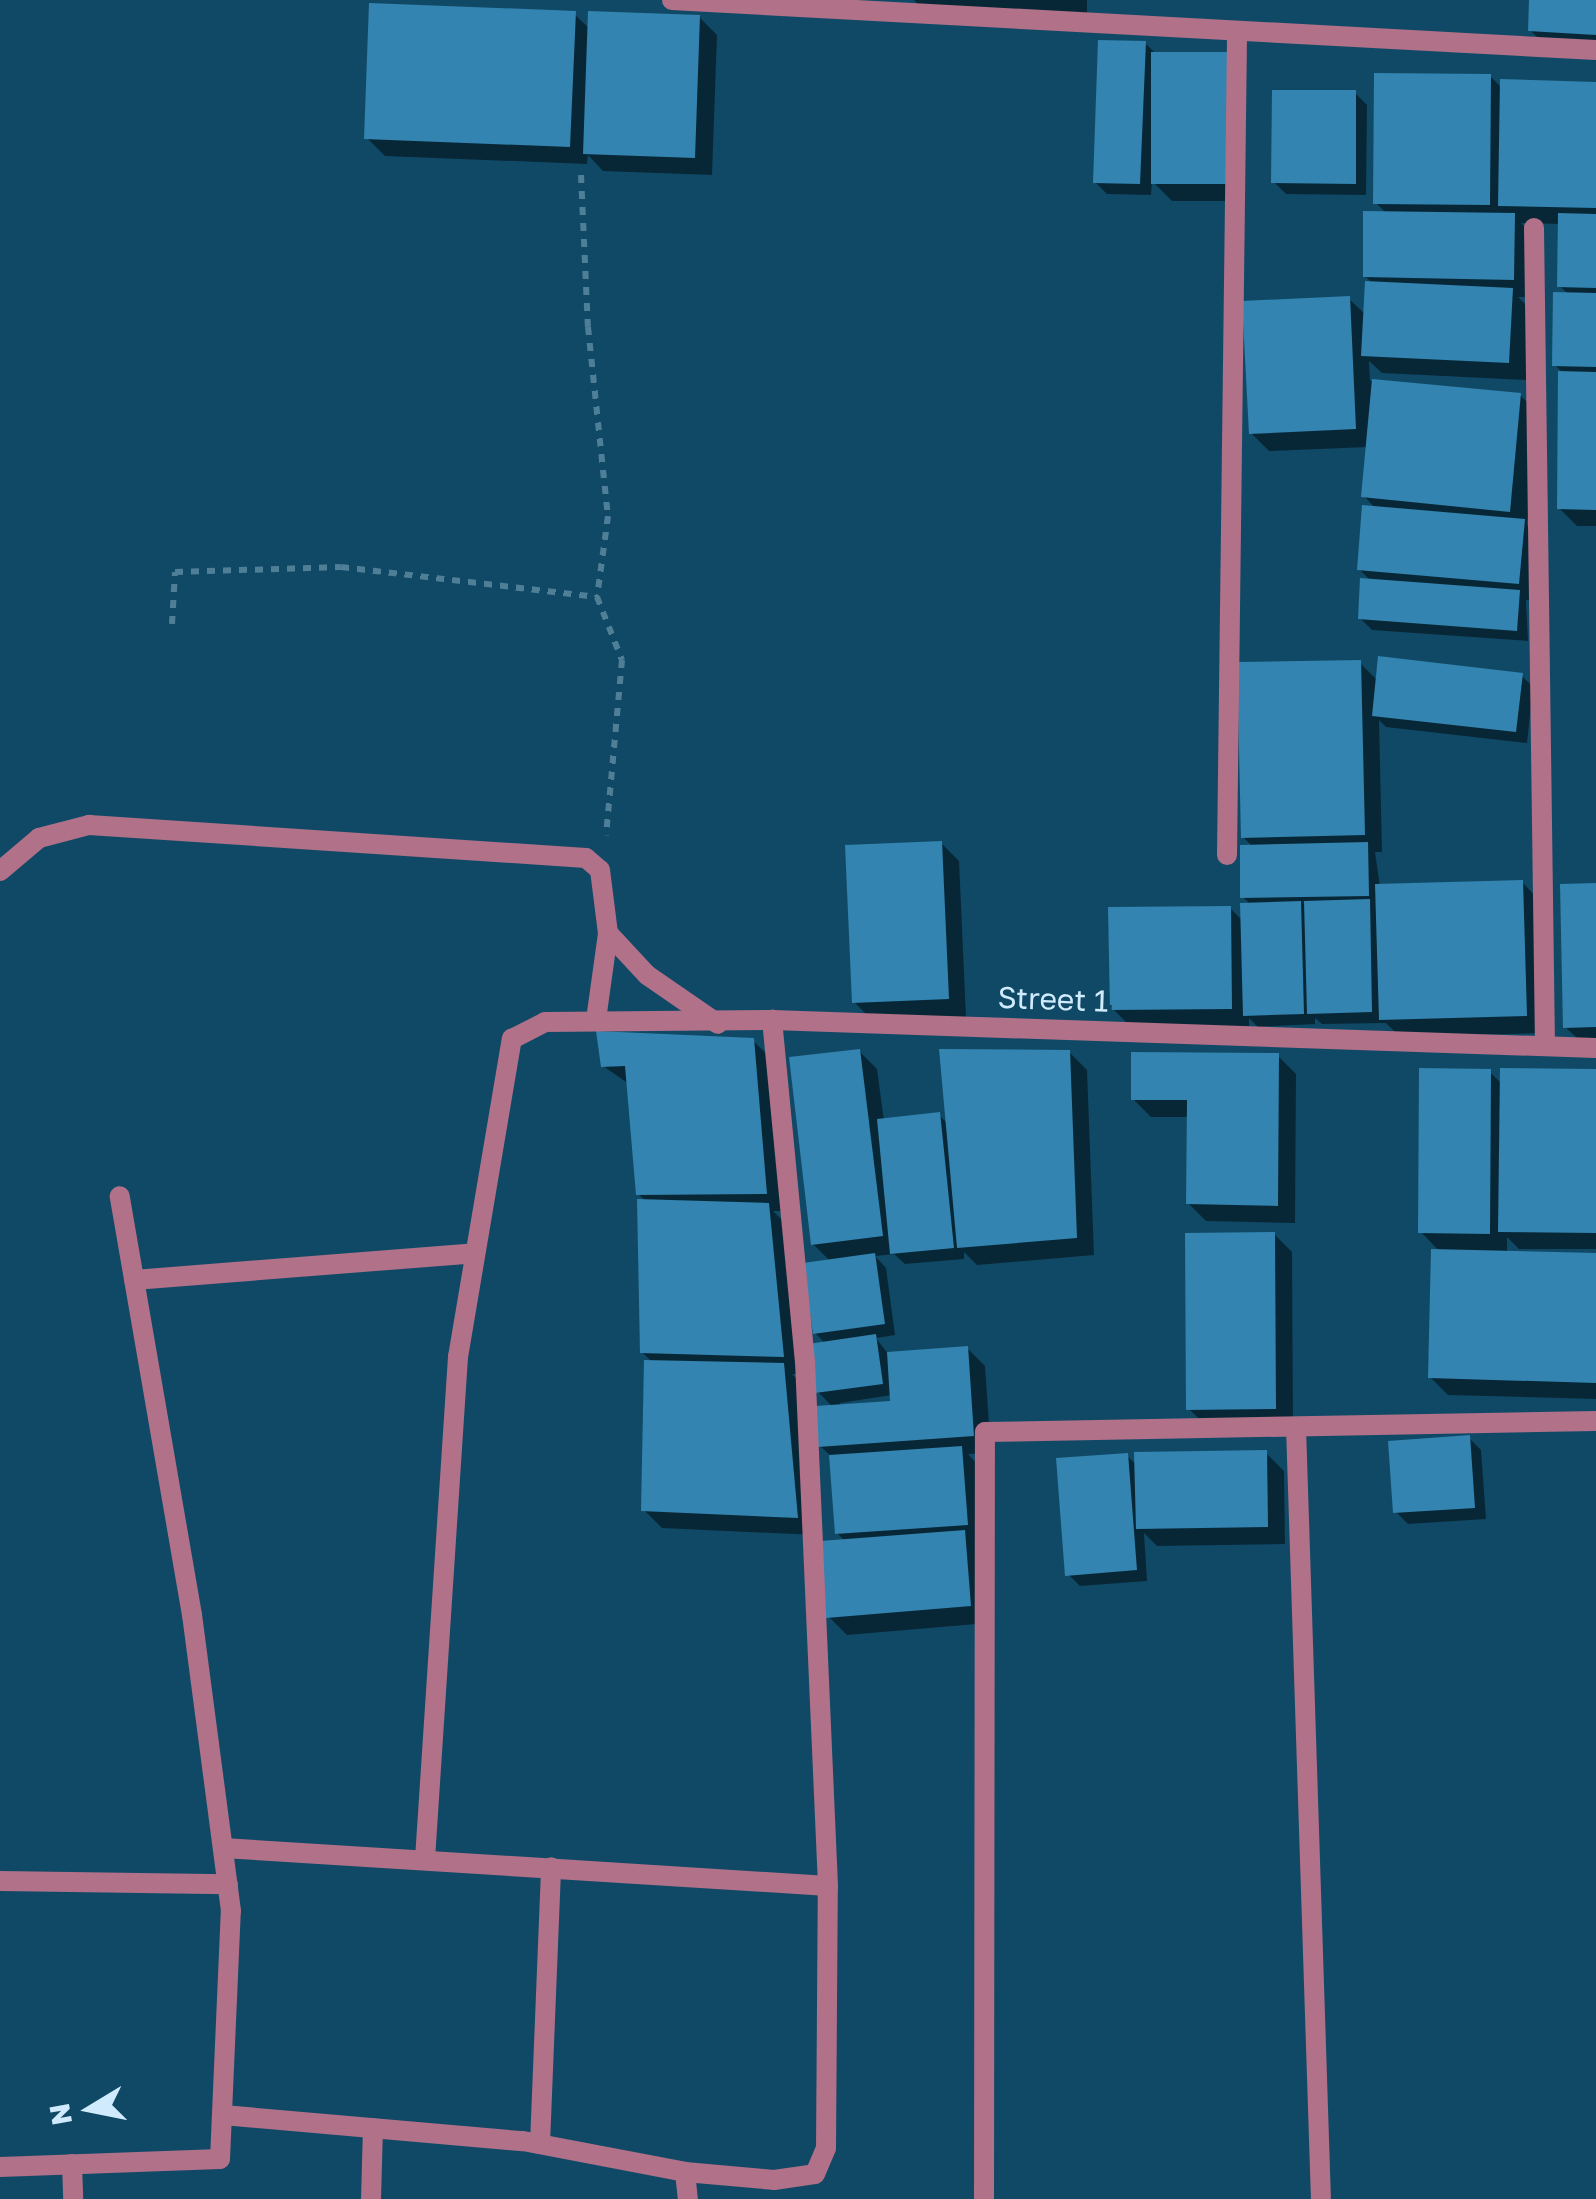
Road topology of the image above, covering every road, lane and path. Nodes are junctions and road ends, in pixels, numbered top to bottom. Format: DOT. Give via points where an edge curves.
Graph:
graph roads {
  1 [pos="672,0"];
  2 [pos="1237,31"];
  3 [pos="1596,50"];
  4 [pos="581,175"];
  5 [pos="1534,228"];
  6 [pos="597,597"];
  7 [pos="172,624"];
  8 [pos="1226,855"];
  9 [pos="600,870"];
  10 [pos="0,871"];
  11 [pos="608,933"];
  12 [pos="596,1020"];
  13 [pos="772,1020"];
  14 [pos="718,1024"];
  15 [pos="1545,1044"];
  16 [pos="1596,1048"];
  17 [pos="120,1196"];
  18 [pos="475,1254"];
  19 [pos="134,1280"];
  20 [pos="1596,1421"];
  21 [pos="1296,1428"];
  22 [pos="223,1848"];
  23 [pos="425,1859"];
  24 [pos="550,1867"];
  25 [pos="0,1881"];
  26 [pos="228,1884"];
  27 [pos="828,1886"];
  28 [pos="223,2115"];
  29 [pos="373,2128"];
  30 [pos="540,2144"];
  31 [pos="72,2164"];
  32 [pos="0,2167"];
  33 [pos="685,2172"];
  34 [pos="73,2199"];
  35 [pos="371,2199"];
  36 [pos="688,2199"];
  37 [pos="984,2199"];
  38 [pos="1320,2199"];
  1 -- 2 [label="street"];
  2 -- 3 [label="street"];
  2 -- 8 [label="street"];
  4 -- 6 [label="path" via="588,327 608,516"];
  5 -- 15 [label="street"];
  6 -- 7 [label="path" via="341,567 175,572"];
  6 -- 9 [label="path" via="622,660"];
  9 -- 10 [label="street" via="586,858 88,825 39,838"];
  9 -- 11 [label="street"];
  11 -- 12 [label="street"];
  11 -- 14 [label="street" via="647,975"];
  12 -- 14 [label="street, Street 1"];
  12 -- 18 [label="street, Street 1" via="546,1022 512,1038"];
  13 -- 14 [label="street, Street 1"];
  13 -- 15 [label="street, Street 1"];
  13 -- 27 [label="street" via="805,1362"];
  15 -- 16 [label="street, Street 1"];
  17 -- 19 [label="street"];
  18 -- 19 [label="street"];
  18 -- 23 [label="street" via="458,1357"];
  19 -- 22 [label="street" via="192,1616"];
  20 -- 21 [label="street"];
  21 -- 37 [label="street" via="985,1432"];
  21 -- 38 [label="street"];
  22 -- 23 [label="street"];
  22 -- 26 [label="street"];
  23 -- 24 [label="street"];
  24 -- 27 [label="street"];
  24 -- 30 [label="street"];
  25 -- 26 [label="street"];
  26 -- 28 [label="street"];
  27 -- 33 [label="street" via="826,2148 816,2174 774,2180"];
  28 -- 29 [label="street"];
  28 -- 31 [label="street" via="220,2158"];
  29 -- 30 [label="street"];
  29 -- 35 [label="street"];
  30 -- 33 [label="street"];
  31 -- 32 [label="street"];
  31 -- 34 [label="street"];
  33 -- 36 [label="street"];
}
